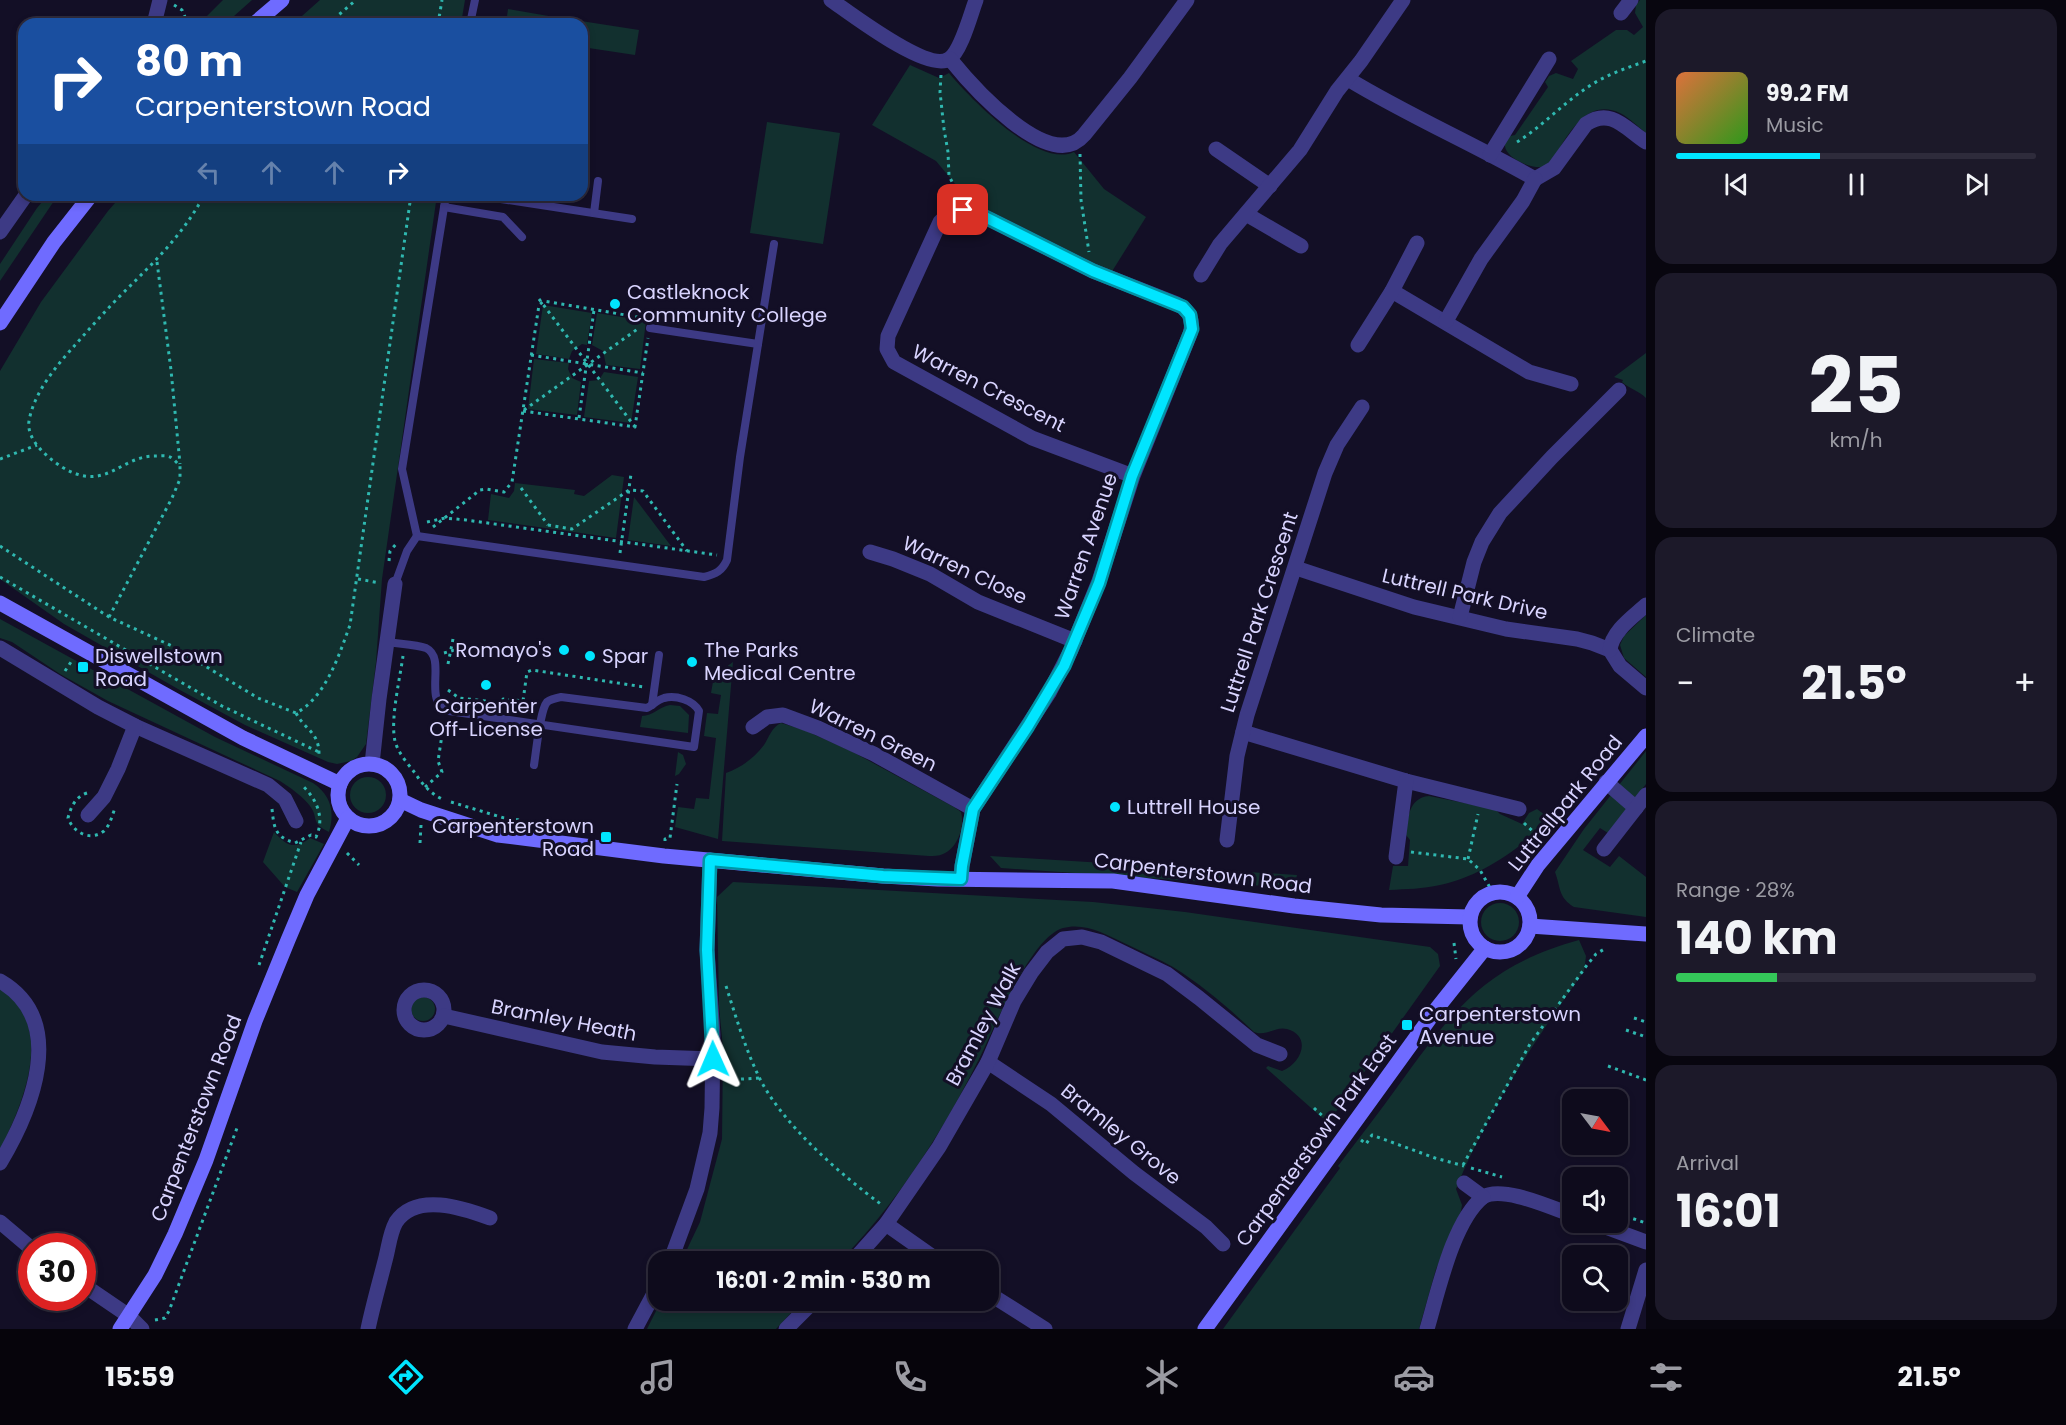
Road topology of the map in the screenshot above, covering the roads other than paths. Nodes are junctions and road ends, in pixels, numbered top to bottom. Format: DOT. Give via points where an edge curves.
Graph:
graph roads {
  1 [pos="160,0"];
  2 [pos="282,0"];
  3 [pos="475,0"];
  4 [pos="831,0"];
  5 [pos="976,0"];
  6 [pos="1187,0"];
  7 [pos="1402,0"];
  8 [pos="1631,0"];
  9 [pos="1621,13"];
  10 [pos="156,18"];
  11 [pos="261,18"];
  12 [pos="471,18"];
  13 [pos="950,59"];
  14 [pos="1549,59"];
  15 [pos="1348,79"];
  16 [pos="1646,142"];
  17 [pos="1216,149"];
  18 [pos="1490,154"];
  19 [pos="1535,179"];
  20 [pos="598,181"];
  21 [pos="1270,186"];
  22 [pos="22,201"];
  23 [pos="86,201"];
  24 [pos="445,201"];
  25 [pos="515,201"];
  26 [pos="444,207"];
  27 [pos="963,210"];
  28 [pos="594,213"];
  29 [pos="1246,214"];
  30 [pos="632,219"];
  31 [pos="0,232"];
  32 [pos="522,237"];
  33 [pos="1417,243"];
  34 [pos="774,244"];
  35 [pos="1301,246"];
  36 [pos="1201,275"];
  37 [pos="1392,291"];
  38 [pos="2,313"];
  39 [pos="1446,321"];
  40 [pos="651,323"];
  41 [pos="758,344"];
  42 [pos="1358,345"];
  43 [pos="1571,384"];
  44 [pos="1619,390"];
  45 [pos="1362,406"];
  46 [pos="1132,476"];
  47 [pos="419,534"];
  48 [pos="870,552"];
  49 [pos="1296,568"];
  50 [pos="395,584"];
  51 [pos="0,603"];
  52 [pos="1646,605"];
  53 [pos="1460,617"];
  54 [pos="1075,641"];
  55 [pos="388,642"];
  56 [pos="0,648"];
  57 [pos="1610,650"];
  58 [pos="659,655"];
  59 [pos="1646,688"];
  60 [pos="648,707"];
  61 [pos="135,726"];
  62 [pos="540,726"];
  63 [pos="753,727"];
  64 [pos="1243,732"];
  65 [pos="1646,736"];
  66 [pos="372,764"];
  67 [pos="534,765"];
  68 [pos="1406,781"];
  69 [pos="1606,782"];
  70 [pos="340,784"];
  71 [pos="1646,795"];
  72 [pos="400,801"];
  73 [pos="1635,808"];
  74 [pos="973,809"];
  75 [pos="1519,809"];
  76 [pos="88,815"];
  77 [pos="348,818"];
  78 [pos="296,821"];
  79 [pos="1227,840"];
  80 [pos="1604,849"];
  81 [pos="1396,856"];
  82 [pos="710,860"];
  83 [pos="961,879"];
  84 [pos="1517,897"];
  85 [pos="1470,917"];
  86 [pos="1530,926"];
  87 [pos="1646,934"];
  88 [pos="1485,948"];
  89 [pos="0,981"];
  90 [pos="444,1016"];
  91 [pos="1280,1054"];
  92 [pos="713,1059"];
  93 [pos="988,1062"];
  94 [pos="0,1163"];
  95 [pos="1464,1183"];
  96 [pos="1483,1197"];
  97 [pos="1562,1212"];
  98 [pos="490,1218"];
  99 [pos="890,1219"];
  100 [pos="0,1222"];
  101 [pos="1622,1233"];
  102 [pos="18,1237"];
  103 [pos="1646,1242"];
  104 [pos="1223,1244"];
  105 [pos="674,1251"];
  106 [pos="862,1251"];
  107 [pos="927,1251"];
  108 [pos="1646,1270"];
  109 [pos="96,1294"];
  110 [pos="999,1301"];
  111 [pos="648,1305"];
  112 [pos="804,1311"];
  113 [pos="129,1316"];
  114 [pos="1036,1327"];
  115 [pos="142,1328"];
  116 [pos="120,1329"];
  117 [pos="368,1329"];
  118 [pos="635,1329"];
  119 [pos="786,1329"];
  120 [pos="1205,1329"];
  121 [pos="1427,1329"];
  122 [pos="1628,1329"];
  1 -- 10 [label="street"];
  2 -- 11 [label="street"];
  3 -- 12 [label="lane"];
  4 -- 13 [label="street" via="908,50 935,61"];
  5 -- 13 [label="street"];
  6 -- 13 [label="street" via="1130,78 1079,140 1068,146 1049,144 1026,130 985,99"];
  7 -- 15 [label="street"];
  8 -- 9 [label="street"];
  14 -- 18 [label="street"];
  15 -- 18 [label="street"];
  15 -- 21 [label="street" via="1300,150"];
  16 -- 19 [label="street" via="1615,120 1593,119 1554,168"];
  17 -- 21 [label="street"];
  18 -- 19 [label="street"];
  19 -- 39 [label="street" via="1481,259"];
  20 -- 28 [label="lane"];
  21 -- 29 [label="street"];
  22 -- 31 [label="street"];
  23 -- 38 [label="street"];
  24 -- 26 [label="lane"];
  25 -- 28 [label="lane"];
  26 -- 32 [label="lane" via="503,217"];
  26 -- 47 [label="lane" via="402,469"];
  27 -- 46 [label="street, Warren Avenue" via="973,211 1093,271 1188,311 1192,322 1190,334"];
  27 -- 46 [label="street, Warren Crescent" via="951,211 940,222 888,336 887,349 894,362 1032,438"];
  28 -- 30 [label="lane"];
  29 -- 35 [label="street"];
  29 -- 36 [label="street" via="1220,244"];
  33 -- 37 [label="street"];
  34 -- 41 [label="lane"];
  37 -- 39 [label="street"];
  37 -- 42 [label="street"];
  39 -- 43 [label="street" via="1529,372"];
  40 -- 41 [label="lane"];
  41 -- 47 [label="lane" via="727,556 714,575 704,577"];
  44 -- 53 [label="street" via="1500,513 1474,562"];
  45 -- 49 [label="street, Luttrell Park Crescent" via="1337,445 1325,473"];
  46 -- 54 [label="street, Warren Avenue" via="1099,583"];
  47 -- 50 [label="lane" via="407,551"];
  48 -- 54 [label="street, Warren Close" via="930,574 978,602"];
  49 -- 53 [label="street, Luttrell Park Drive" via="1400,603"];
  49 -- 64 [label="street, Luttrell Park Crescent"];
  50 -- 55 [label="street"];
  51 -- 70 [label="street" via="243,738"];
  52 -- 57 [label="street" via="1618,631"];
  53 -- 57 [label="street, Luttrell Park Drive" via="1577,639"];
  54 -- 74 [label="street, Warren Avenue" via="1049,693"];
  55 -- 62 [label="lane" via="424,648 433,656 437,702 443,709"];
  55 -- 66 [label="street"];
  56 -- 61 [label="street"];
  57 -- 59 [label="street" via="1620,666"];
  58 -- 60 [label="lane"];
  60 -- 62 [label="lane" via="561,697 544,707"];
  60 -- 62 [label="lane" via="667,698 687,700 696,706 699,711 694,747"];
  61 -- 76 [label="street" via="104,797"];
  61 -- 78 [label="street" via="268,785 285,799"];
  62 -- 67 [label="lane"];
  63 -- 74 [label="street, Warren Green" via="767,717 783,715 818,728"];
  64 -- 68 [label="street"];
  64 -- 79 [label="street, Luttrell Park Crescent"];
  65 -- 69 [label="street, Luttrellpark Road"];
  66 -- 70 [label="street" via="354,768"];
  66 -- 72 [label="street" via="385,768 394,777"];
  68 -- 75 [label="street"];
  68 -- 81 [label="street"];
  69 -- 73 [label="street"];
  69 -- 84 [label="street, Luttrellpark Road"];
  70 -- 77 [label="street" via="340,805"];
  71 -- 73 [label="street"];
  72 -- 77 [label="street" via="392,816 382,823 365,826"];
  72 -- 82 [label="street, Carpenterstown Road" via="498,836"];
  73 -- 80 [label="street"];
  74 -- 83 [label="street, Warren Avenue"];
  77 -- 113 [label="street, Carpenterstown Road" via="288,940 175,1234"];
  82 -- 83 [label="street, Carpenterstown Road"];
  82 -- 92 [label="street" via="707,950"];
  83 -- 85 [label="street, Carpenterstown Road" via="1113,880 1294,906 1381,915"];
  84 -- 85 [label="street" via="1493,893 1479,901"];
  84 -- 86 [label="street" via="1528,910"];
  85 -- 88 [label="street" via="1473,935"];
  86 -- 87 [label="street"];
  86 -- 88 [label="street" via="1527,936 1513,949 1504,952"];
  88 -- 120 [label="street, Carpenterstown Park East"];
  89 -- 94 [label="street" via="30,1011 39,1048 30,1099"];
  90 -- 92 [label="street, Bramley Heath" via="602,1052"];
  91 -- 93 [label="street, Bramley Walk" via="1257,1045 1167,974 1101,942 1073,937 1055,945 1031,974 1014,1001"];
  92 -- 105 [label="street" via="710,1137 697,1189"];
  93 -- 99 [label="street, Bramley Walk" via="939,1147"];
  93 -- 104 [label="street, Bramley Grove" via="1051,1104"];
  95 -- 96 [label="street"];
  96 -- 97 [label="street" via="1501,1193"];
  96 -- 121 [label="street" via="1458,1234"];
  98 -- 117 [label="street" via="453,1207 429,1205 404,1212 391,1232"];
  99 -- 106 [label="street, Bramley Walk"];
  99 -- 107 [label="street"];
  100 -- 102 [label="street"];
  101 -- 103 [label="street"];
  108 -- 122 [label="street"];
  109 -- 113 [label="street"];
  110 -- 114 [label="street"];
  111 -- 118 [label="street"];
  112 -- 119 [label="street"];
  113 -- 115 [label="street"];
  113 -- 116 [label="street, Carpenterstown Road"];
}
